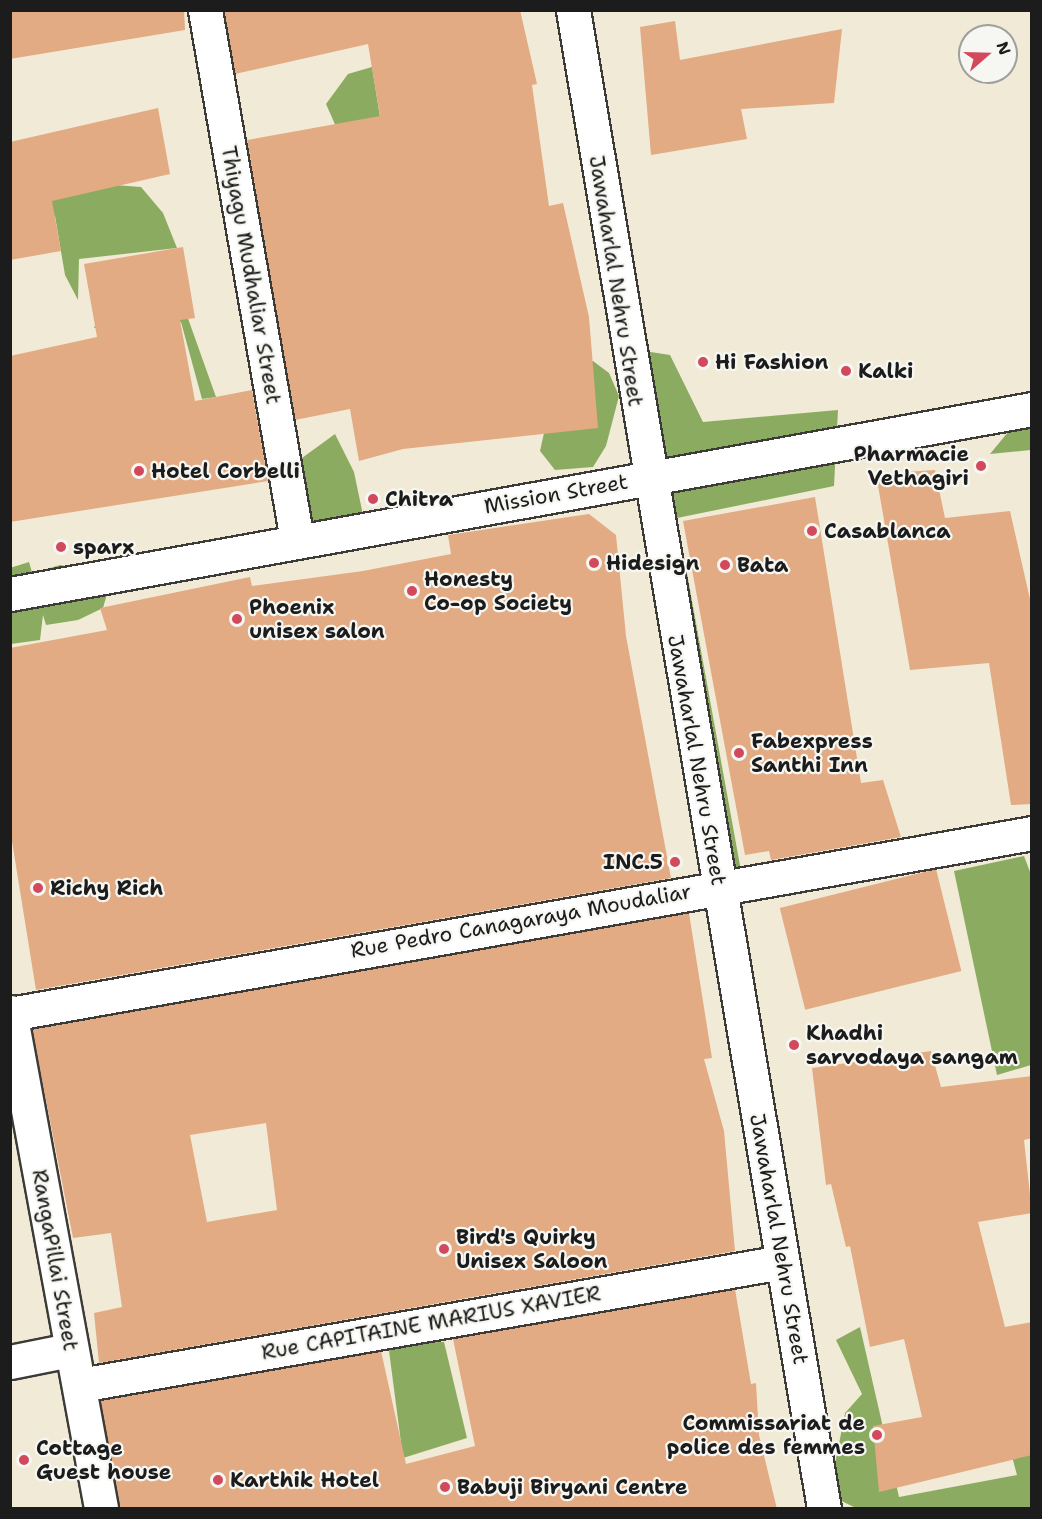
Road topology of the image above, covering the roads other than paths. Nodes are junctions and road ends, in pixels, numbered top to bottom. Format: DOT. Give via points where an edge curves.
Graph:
graph roads {
  1 [pos="205,10"];
  2 [pos="573,10"];
  3 [pos="1032,409"];
  4 [pos="648,477"];
  5 [pos="297,540"];
  6 [pos="10,594"];
  7 [pos="1032,833"];
  8 [pos="719,885"];
  9 [pos="11,1013"];
  10 [pos="782,1262"];
  11 [pos="70,1350"];
  12 [pos="10,1362"];
  13 [pos="80,1385"];
  14 [pos="100,1509"];
  15 [pos="824,1509"];
  1 -- 5 [label="street, Thiyagu Mudhaliar Street"];
  2 -- 4 [label="street, Jawaharlal Nehru Street"];
  3 -- 4 [label="street, Mission Street"];
  4 -- 5 [label="street, Mission Street"];
  4 -- 8 [label="street, Jawaharlal Nehru Street"];
  5 -- 6 [label="street, Mission Street"];
  7 -- 8 [label="street, Rue Pedro Canagaraya Moudaliar"];
  8 -- 9 [label="street, Rue Pedro Canagaraya Moudaliar"];
  8 -- 10 [label="street, Jawaharlal Nehru Street"];
  9 -- 11 [label="street, RangaPillai Street"];
  10 -- 13 [label="street, Rue CAPITAINE MARIUS XAVIER"];
  10 -- 15 [label="street, Jawaharlal Nehru Street"];
  11 -- 12 [label="street"];
  11 -- 13 [label="street, RangaPillai Street"];
  13 -- 14 [label="street, RangaPillai Street"];
}
